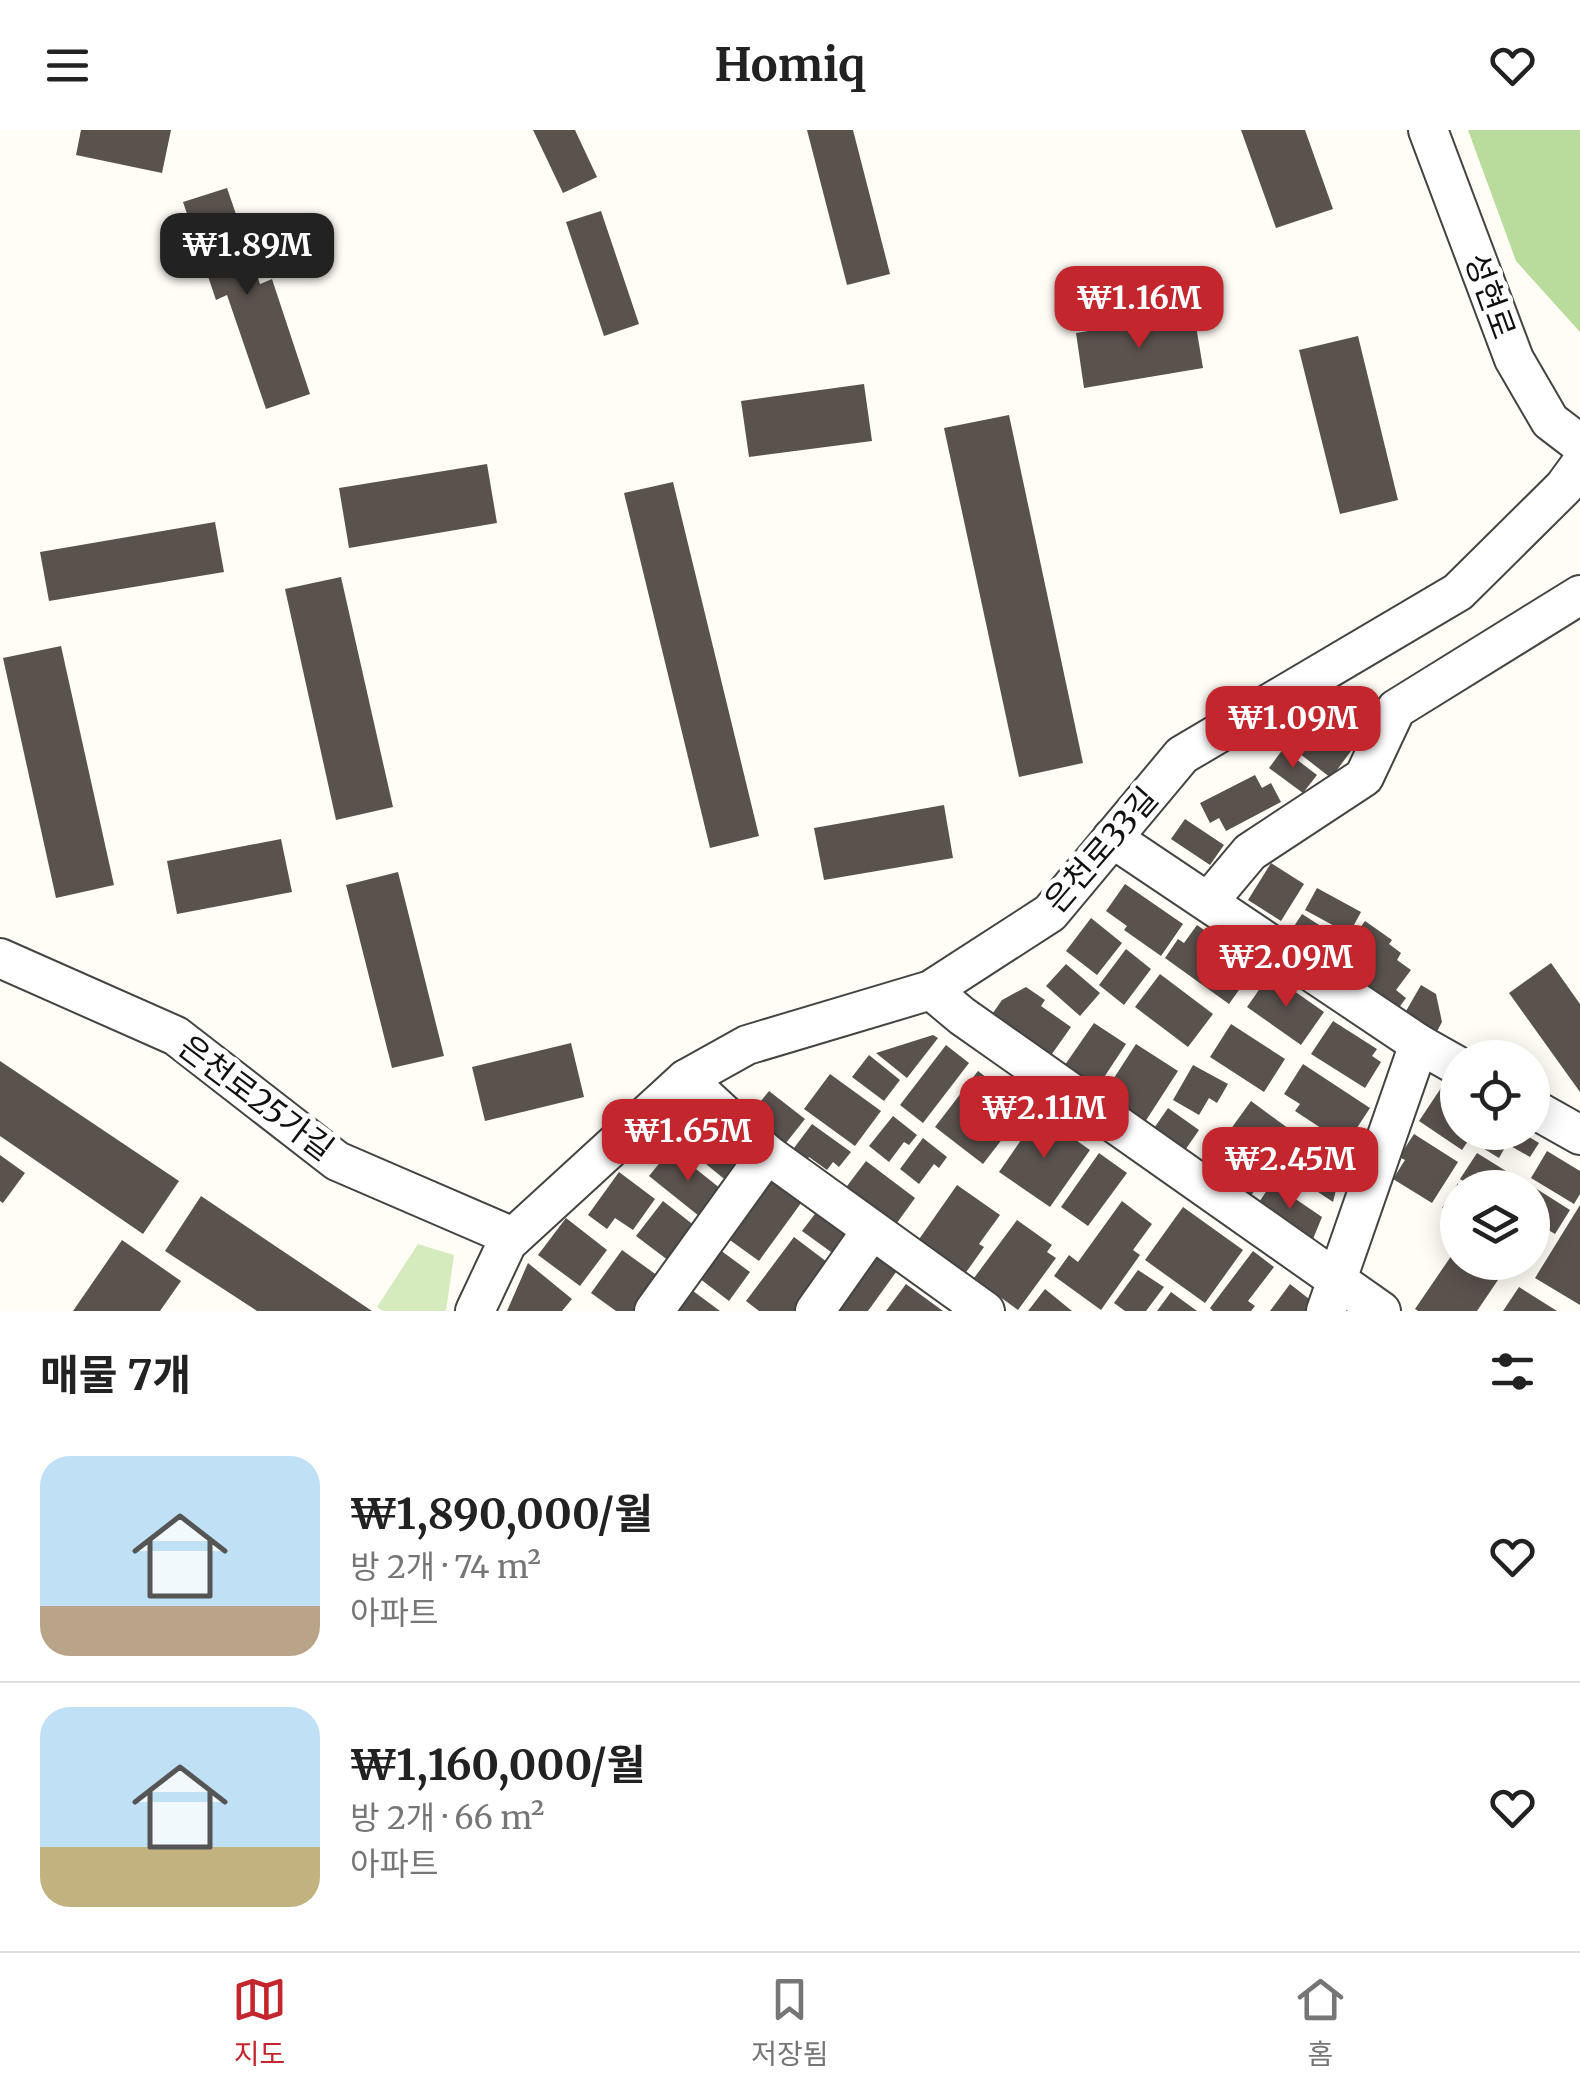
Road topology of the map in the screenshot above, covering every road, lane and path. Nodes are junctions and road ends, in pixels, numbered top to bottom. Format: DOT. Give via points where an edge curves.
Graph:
graph roads {
  1 [pos="1428,130"];
  2 [pos="1580,444"];
  3 [pos="1572,476"];
  4 [pos="1580,595"];
  5 [pos="1112,838"];
  6 [pos="1208,902"];
  7 [pos="0,958"];
  8 [pos="931,990"];
  9 [pos="1419,1044"];
  10 [pos="1440,1056"];
  11 [pos="686,1079"];
  12 [pos="1550,1118"];
  13 [pos="1580,1135"];
  14 [pos="767,1154"];
  15 [pos="872,1230"];
  16 [pos="513,1237"];
  17 [pos="1330,1295"];
  18 [pos="975,1308"];
  19 [pos="475,1311"];
  20 [pos="654,1311"];
  21 [pos="816,1311"];
  22 [pos="1381,1311"];
  1 -- 2 [label="street, 성현로" via="1514,359 1550,421"];
  3 -- 5 [label="street, 은천로33길" via="1458,592 1182,755"];
  4 -- 6 [label="street" via="1396,710 1364,777 1250,852"];
  5 -- 6 [label="street"];
  5 -- 8 [label="street, 은천로33길" via="1050,913"];
  6 -- 9 [label="street"];
  7 -- 16 [label="street, 은천로25가길" via="176,1036 337,1161"];
  8 -- 11 [label="street, 은천로33길" via="747,1045"];
  8 -- 17 [label="street"];
  9 -- 10 [label="street"];
  9 -- 17 [label="street"];
  11 -- 14 [label="street"];
  11 -- 16 [label="street"];
  12 -- 13 [label="street"];
  14 -- 15 [label="street"];
  14 -- 20 [label="street"];
  15 -- 18 [label="street"];
  15 -- 21 [label="street"];
  16 -- 19 [label="street" via="496,1259"];
  17 -- 22 [label="street"];
}
